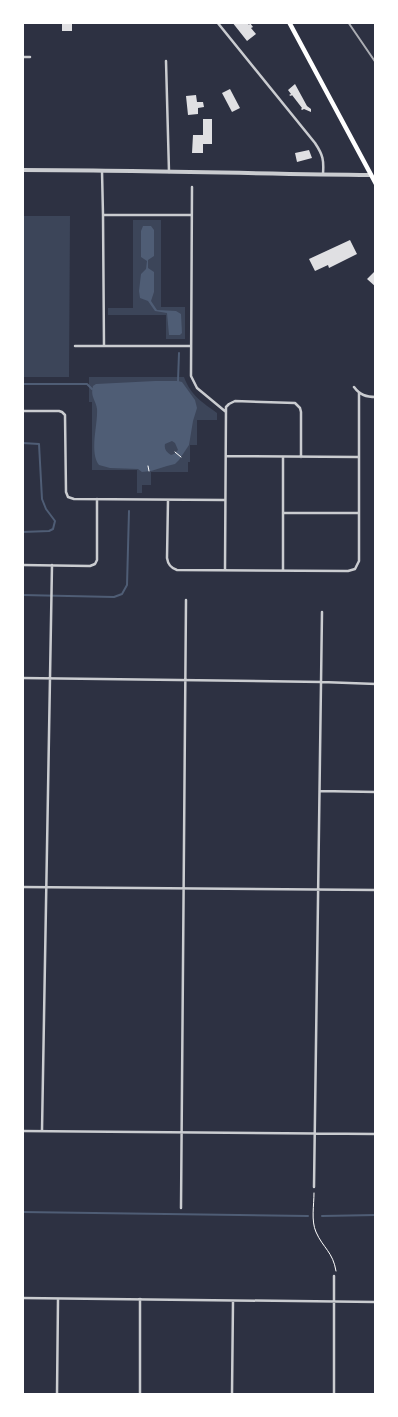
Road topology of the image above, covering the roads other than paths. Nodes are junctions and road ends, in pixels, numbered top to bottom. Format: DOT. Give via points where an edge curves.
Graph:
graph roads {
  1 [pos="217,22"];
  2 [pos="289,22"];
  3 [pos="22,57"];
  4 [pos="30,57"];
  5 [pos="166,61"];
  6 [pos="22,170"];
  7 [pos="102,170"];
  8 [pos="169,172"];
  9 [pos="323,174"];
  10 [pos="371,175"];
  11 [pos="376,184"];
  12 [pos="192,187"];
  13 [pos="103,214"];
  14 [pos="191,215"];
  15 [pos="75,346"];
  16 [pos="104,346"];
  17 [pos="191,346"];
  18 [pos="354,387"];
  19 [pos="359,394"];
  20 [pos="376,397"];
  21 [pos="22,411"];
  22 [pos="226,412"];
  23 [pos="226,456"];
  24 [pos="283,457"];
  25 [pos="301,457"];
  26 [pos="358,457"];
  27 [pos="97,499"];
  28 [pos="168,500"];
  29 [pos="225,500"];
  30 [pos="283,513"];
  31 [pos="359,513"];
  32 [pos="22,565"];
  33 [pos="52,565"];
  34 [pos="225,570"];
  35 [pos="283,570"];
  36 [pos="186,600"];
  37 [pos="322,612"];
  38 [pos="22,678"];
  39 [pos="50,678"];
  40 [pos="186,680"];
  41 [pos="322,682"];
  42 [pos="376,684"];
  43 [pos="320,792"];
  44 [pos="376,792"];
  45 [pos="22,887"];
  46 [pos="46,887"];
  47 [pos="183,888"];
  48 [pos="318,890"];
  49 [pos="376,890"];
  50 [pos="22,1130"];
  51 [pos="42,1131"];
  52 [pos="182,1133"];
  53 [pos="314,1133"];
  54 [pos="376,1134"];
  55 [pos="314,1187"];
  56 [pos="180,1208"];
  57 [pos="334,1276"];
  58 [pos="22,1298"];
  59 [pos="58,1298"];
  60 [pos="140,1299"];
  61 [pos="233,1300"];
  62 [pos="335,1301"];
  63 [pos="376,1302"];
  64 [pos="57,1394"];
  65 [pos="140,1394"];
  66 [pos="232,1394"];
  67 [pos="334,1394"];
  1 -- 9 [label="street" via="315,142 324,161"];
  2 -- 10 [label="main road"];
  3 -- 4 [label="street"];
  5 -- 8 [label="street"];
  6 -- 7 [label="street"];
  7 -- 8 [label="street"];
  7 -- 13 [label="street"];
  8 -- 9 [label="street"];
  9 -- 10 [label="street"];
  10 -- 11 [label="main road"];
  12 -- 14 [label="street"];
  13 -- 14 [label="street"];
  13 -- 16 [label="street"];
  14 -- 17 [label="street"];
  15 -- 16 [label="street"];
  16 -- 17 [label="street"];
  17 -- 22 [label="street" via="193,381"];
  18 -- 19 [label="street"];
  19 -- 20 [label="street"];
  19 -- 26 [label="street"];
  21 -- 27 [label="street" via="62,412 66,418 66,495 74,499"];
  22 -- 23 [label="street"];
  22 -- 25 [label="street" via="228,404 235,401 295,403 301,412"];
  23 -- 24 [label="street"];
  23 -- 29 [label="street"];
  24 -- 25 [label="street"];
  24 -- 30 [label="street"];
  25 -- 26 [label="street"];
  26 -- 31 [label="street"];
  27 -- 28 [label="street"];
  27 -- 33 [label="street" via="96,562 90,566"];
  28 -- 29 [label="street"];
  28 -- 34 [label="street" via="167,558 170,566 177,570"];
  29 -- 34 [label="street"];
  30 -- 31 [label="street"];
  30 -- 35 [label="street"];
  31 -- 35 [label="street" via="355,569 348,572"];
  32 -- 33 [label="street"];
  33 -- 39 [label="street"];
  34 -- 35 [label="street"];
  36 -- 40 [label="street"];
  37 -- 41 [label="street"];
  38 -- 39 [label="street"];
  39 -- 40 [label="street"];
  39 -- 46 [label="street"];
  40 -- 41 [label="street"];
  40 -- 47 [label="street"];
  41 -- 42 [label="street"];
  41 -- 43 [label="street"];
  43 -- 44 [label="street"];
  43 -- 48 [label="street"];
  45 -- 46 [label="street"];
  46 -- 47 [label="street"];
  46 -- 51 [label="street"];
  47 -- 48 [label="street"];
  47 -- 52 [label="street"];
  48 -- 49 [label="street"];
  48 -- 53 [label="street"];
  50 -- 51 [label="street"];
  51 -- 52 [label="street"];
  52 -- 53 [label="street"];
  52 -- 56 [label="street"];
  53 -- 54 [label="street"];
  53 -- 55 [label="street"];
  57 -- 62 [label="street"];
  58 -- 59 [label="street"];
  59 -- 60 [label="street"];
  59 -- 64 [label="street"];
  60 -- 61 [label="street"];
  60 -- 65 [label="street"];
  61 -- 62 [label="street"];
  61 -- 66 [label="street"];
  62 -- 63 [label="street"];
  62 -- 67 [label="street"];
}
